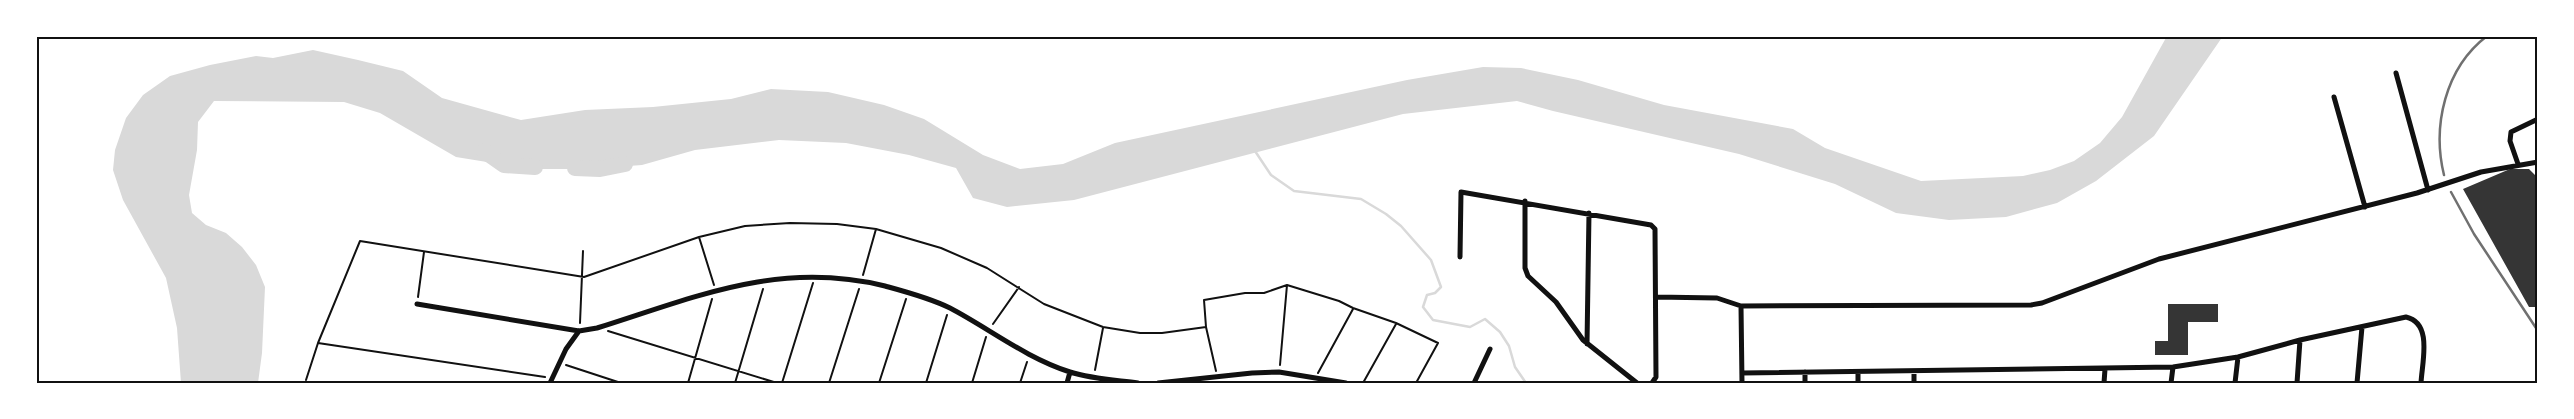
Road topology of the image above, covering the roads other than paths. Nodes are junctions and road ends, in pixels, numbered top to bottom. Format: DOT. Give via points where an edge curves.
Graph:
graph roads {
  1 [pos="2396,73"];
  2 [pos="2334,98"];
  3 [pos="2538,119"];
  4 [pos="2538,162"];
  5 [pos="2518,164"];
  6 [pos="2428,190"];
  7 [pos="1525,201"];
  8 [pos="2365,207"];
  9 [pos="1589,213"];
  10 [pos="1460,257"];
  11 [pos="1656,297"];
  12 [pos="417,304"];
  13 [pos="1741,306"];
  14 [pos="2362,327"];
  15 [pos="579,331"];
  16 [pos="2300,340"];
  17 [pos="1587,344"];
  18 [pos="1490,349"];
  19 [pos="2238,357"];
  20 [pos="2173,367"];
  21 [pos="2104,369"];
  22 [pos="1914,371"];
  23 [pos="1070,372"];
  24 [pos="1805,372"];
  25 [pos="1858,372"];
  26 [pos="1742,373"];
  27 [pos="551,380"];
  28 [pos="1653,382"];
  29 [pos="1067,383"];
  30 [pos="1138,383"];
  31 [pos="1158,383"];
  32 [pos="1346,383"];
  33 [pos="1474,383"];
  34 [pos="1637,383"];
  35 [pos="1742,383"];
  36 [pos="1805,383"];
  37 [pos="1858,383"];
  38 [pos="1914,383"];
  39 [pos="2104,383"];
  40 [pos="2171,383"];
  41 [pos="2235,383"];
  42 [pos="2297,383"];
  43 [pos="2357,383"];
  44 [pos="2421,383"];
  1 -- 6 [label="street"];
  2 -- 8 [label="street"];
  3 -- 5 [label="street" via="2511,132 2510,142"];
  4 -- 5 [label="street"];
  5 -- 6 [label="street" via="2481,172"];
  6 -- 8 [label="street"];
  7 -- 9 [label="street"];
  7 -- 10 [label="street" via="1459,194"];
  7 -- 17 [label="street" via="1525,268 1528,276 1556,302"];
  8 -- 13 [label="street" via="2159,259 2042,303 2021,306"];
  9 -- 11 [label="street" via="1653,226"];
  9 -- 17 [label="street"];
  11 -- 13 [label="street" via="1717,298"];
  11 -- 28 [label="street" via="1656,377"];
  12 -- 15 [label="street"];
  13 -- 26 [label="street"];
  14 -- 16 [label="street"];
  14 -- 43 [label="street"];
  14 -- 44 [label="street" via="2399,317 2416,321 2424,339"];
  15 -- 23 [label="street" via="715,290 766,280 815,276 862,281 909,292 949,308 1029,355"];
  15 -- 27 [label="street"];
  16 -- 19 [label="street"];
  16 -- 42 [label="street"];
  17 -- 34 [label="street"];
  18 -- 33 [label="street"];
  19 -- 20 [label="street"];
  19 -- 41 [label="street"];
  20 -- 21 [label="street"];
  20 -- 40 [label="street"];
  21 -- 22 [label="street"];
  21 -- 39 [label="street"];
  22 -- 25 [label="street"];
  22 -- 38 [label="street"];
  23 -- 29 [label="street"];
  23 -- 30 [label="street"];
  24 -- 25 [label="street"];
  24 -- 26 [label="street"];
  24 -- 36 [label="street"];
  25 -- 37 [label="street"];
  26 -- 35 [label="street"];
  31 -- 32 [label="street" via="1279,372"];
}
